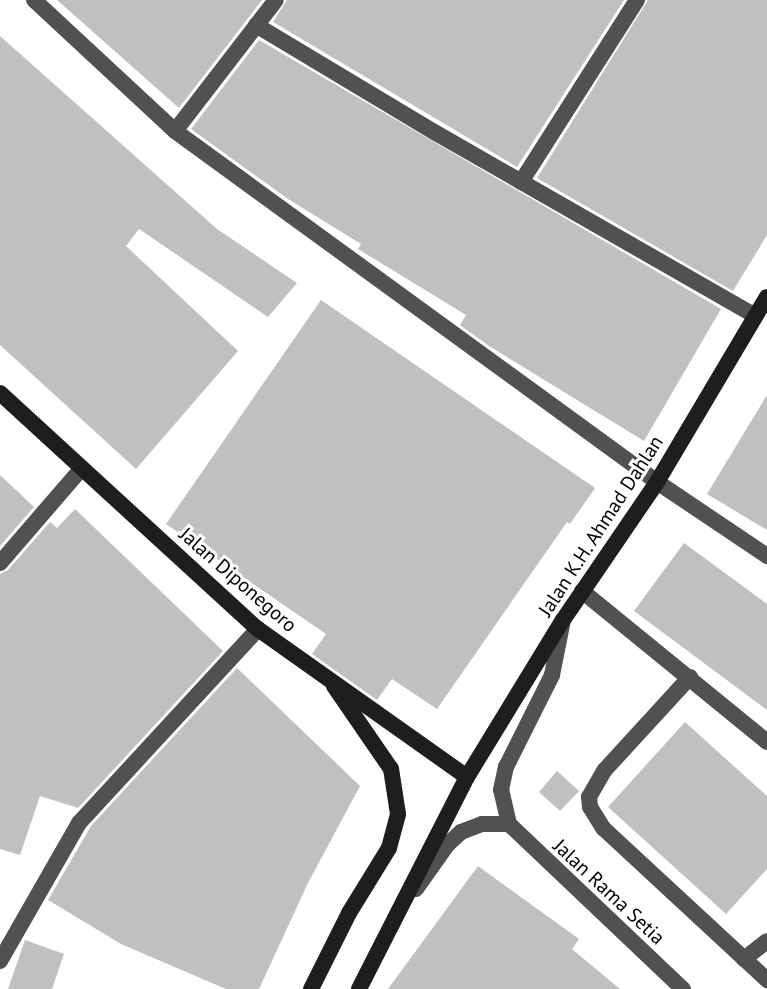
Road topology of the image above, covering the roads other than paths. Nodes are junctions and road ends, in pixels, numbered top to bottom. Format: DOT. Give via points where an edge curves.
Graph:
graph roads {
  1 [pos="34,0"];
  2 [pos="276,0"];
  3 [pos="637,0"];
  4 [pos="256,25"];
  5 [pos="175,131"];
  6 [pos="521,182"];
  7 [pos="767,297"];
  8 [pos="755,316"];
  9 [pos="0,393"];
  10 [pos="82,468"];
  11 [pos="657,482"];
  12 [pos="767,556"];
  13 [pos="0,563"];
  14 [pos="582,591"];
  15 [pos="563,620"];
  16 [pos="258,629"];
  17 [pos="328,677"];
  18 [pos="690,677"];
  19 [pos="767,742"];
  20 [pos="467,777"];
  21 [pos="509,824"];
  22 [pos="385,932"];
  23 [pos="767,941"];
  24 [pos="744,959"];
  25 [pos="0,961"];
  26 [pos="767,980"];
  27 [pos="311,989"];
  28 [pos="359,989"];
  29 [pos="683,989"];
  1 -- 5 [label="street"];
  2 -- 4 [label="street"];
  3 -- 6 [label="street"];
  4 -- 5 [label="street"];
  4 -- 6 [label="street"];
  5 -- 11 [label="street"];
  6 -- 8 [label="street"];
  7 -- 8 [label="main road, Jalan K.H. Ahmad Dahlan"];
  8 -- 11 [label="main road, Jalan K.H. Ahmad Dahlan"];
  9 -- 10 [label="main road, Jalan Diponegoro"];
  10 -- 13 [label="street"];
  10 -- 16 [label="main road, Jalan Diponegoro"];
  11 -- 12 [label="street"];
  11 -- 14 [label="main road, Jalan K.H. Ahmad Dahlan"];
  14 -- 15 [label="main road, Jalan K.H. Ahmad Dahlan"];
  14 -- 18 [label="street"];
  15 -- 20 [label="main road, Jalan K.H. Ahmad Dahlan"];
  15 -- 21 [label="street" via="552,675 506,767 501,790"];
  16 -- 17 [label="main road, Jalan Diponegoro"];
  16 -- 25 [label="street" via="79,823"];
  17 -- 20 [label="main road, Jalan Diponegoro"];
  17 -- 27 [label="main road" via="391,769 398,814 389,848"];
  18 -- 19 [label="street"];
  18 -- 24 [label="street" via="604,771 589,797 590,807 603,828"];
  20 -- 22 [label="main road, Jalan K.H. Ahmad Dahlan"];
  21 -- 22 [label="street" via="482,824 461,832"];
  21 -- 29 [label="street, Jalan Rama Setia"];
  22 -- 28 [label="main road, Jalan K.H. Ahmad Dahlan"];
  23 -- 24 [label="street"];
  24 -- 26 [label="street"];
}
